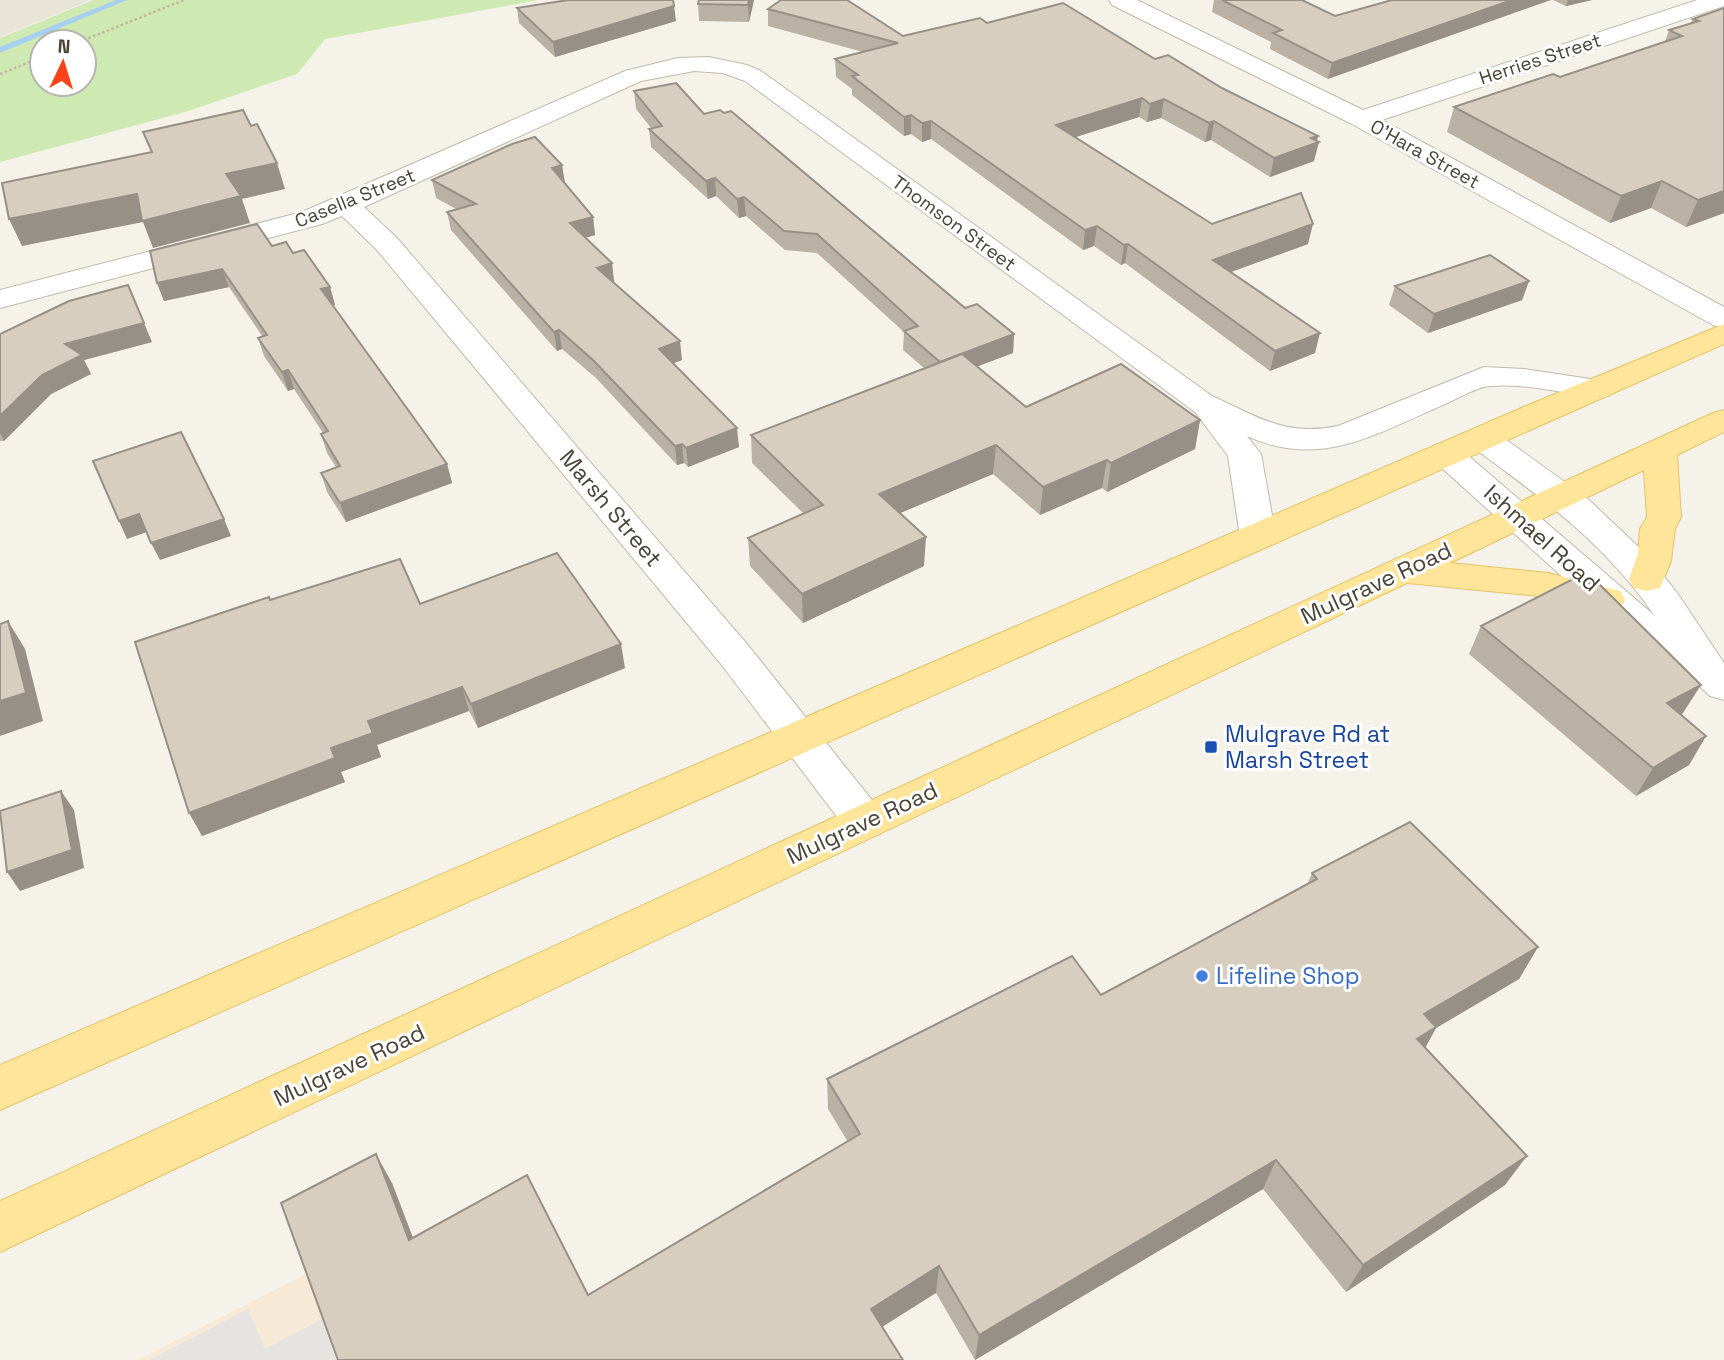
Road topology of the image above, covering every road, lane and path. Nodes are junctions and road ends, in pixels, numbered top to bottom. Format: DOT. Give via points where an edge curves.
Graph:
graph roads {
  1 [pos="184,0"];
  2 [pos="1120,0"];
  3 [pos="1719,0"];
  4 [pos="98,34"];
  5 [pos="28,63"];
  6 [pos="698,64"];
  7 [pos="0,74"];
  8 [pos="1361,119"];
  9 [pos="346,205"];
  10 [pos="0,299"];
  11 [pos="1724,318"];
  12 [pos="1724,333"];
  13 [pos="1597,389"];
  14 [pos="1201,403"];
  15 [pos="1724,420"];
  16 [pos="1482,438"];
  17 [pos="1660,450"];
  18 [pos="1446,454"];
  19 [pos="1561,498"];
  20 [pos="1520,517"];
  21 [pos="1258,537"];
  22 [pos="1402,571"];
  23 [pos="1647,579"];
  24 [pos="1612,601"];
  25 [pos="1716,678"];
  26 [pos="801,737"];
  27 [pos="865,822"];
  28 [pos="0,1088"];
  29 [pos="0,1227"];
  1 -- 4 [label="path"];
  2 -- 8 [label="street, O'Hara Street"];
  3 -- 8 [label="street, Herries Street"];
  5 -- 7 [label="path"];
  6 -- 9 [label="street, Casella Street" via="677,64 633,76"];
  6 -- 14 [label="street, Thomson Street" via="753,76"];
  8 -- 11 [label="street, O'Hara Street"];
  9 -- 10 [label="street, Casella Street" via="280,228"];
  9 -- 26 [label="street, Marsh Street" via="387,244"];
  12 -- 13 [label="main road"];
  13 -- 14 [label="street, Thomson Street" via="1484,376 1347,434 1315,441 1276,437"];
  13 -- 16 [label="main road"];
  14 -- 21 [label="street, Thomson Street" via="1244,454"];
  15 -- 17 [label="main road, Mulgrave Road"];
  16 -- 18 [label="main road"];
  16 -- 19 [label="street, Ishmael Road"];
  17 -- 19 [label="main road, Mulgrave Road"];
  17 -- 23 [label="main road" via="1664,517 1658,525"];
  18 -- 20 [label="street, Ishmael Road"];
  18 -- 21 [label="main road"];
  19 -- 20 [label="main road, Mulgrave Road"];
  19 -- 23 [label="street, Ishmael Road" via="1607,535"];
  20 -- 22 [label="main road, Mulgrave Road"];
  20 -- 24 [label="street, Ishmael Road"];
  21 -- 26 [label="main road"];
  22 -- 24 [label="main road" via="1548,585"];
  22 -- 27 [label="main road, Mulgrave Road"];
  23 -- 25 [label="street, Ishmael Road"];
  24 -- 25 [label="street, Ishmael Road"];
  26 -- 27 [label="street, Marsh Street"];
  26 -- 28 [label="main road"];
  27 -- 29 [label="main road, Mulgrave Road"];
}
